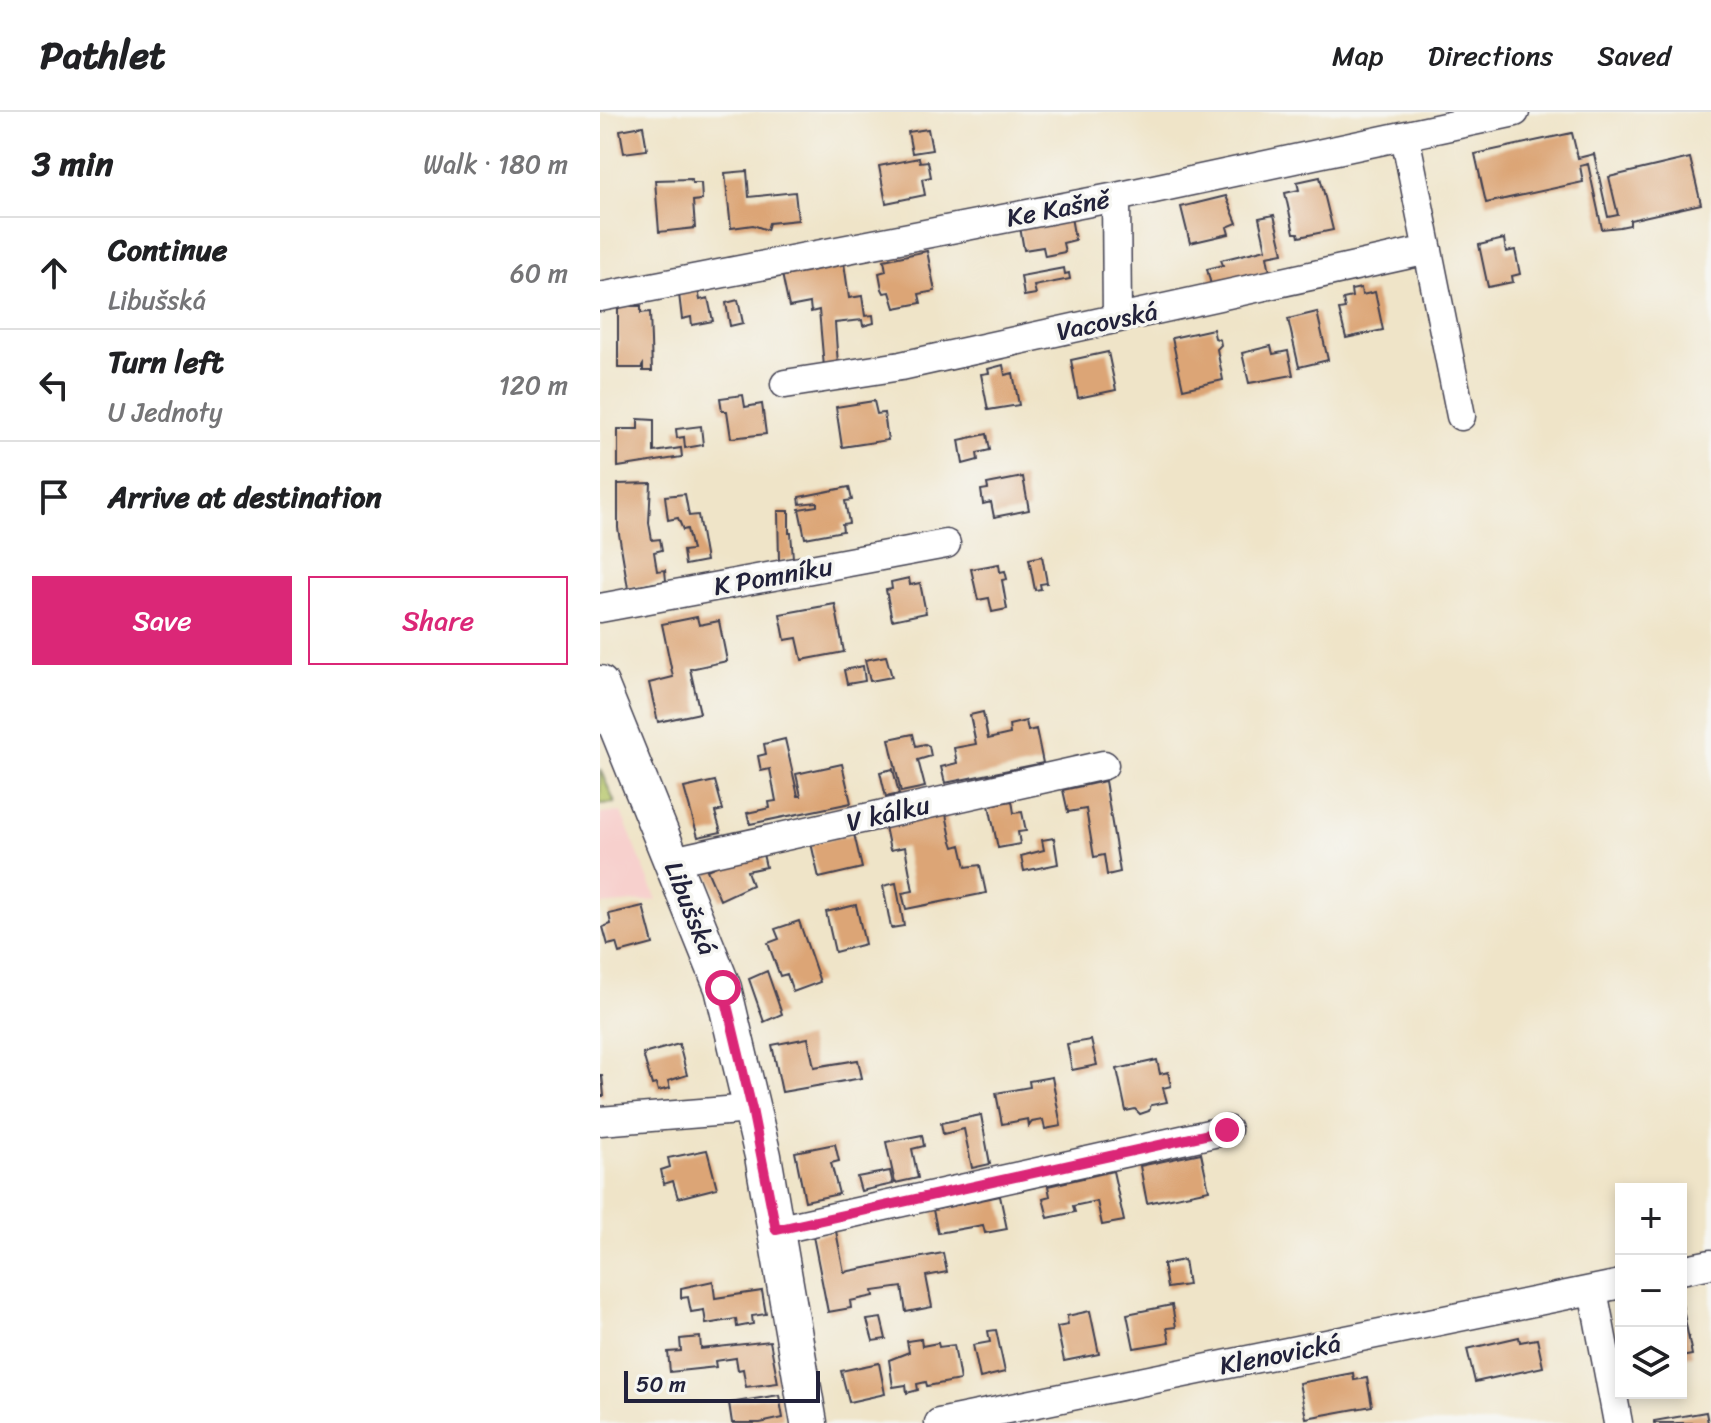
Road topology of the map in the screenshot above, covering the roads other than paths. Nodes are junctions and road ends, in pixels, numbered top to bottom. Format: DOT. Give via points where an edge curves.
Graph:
graph roads {
  1 [pos="1515,112"];
  2 [pos="1405,136"];
  3 [pos="1116,197"];
  4 [pos="1428,250"];
  5 [pos="600,297"];
  6 [pos="1117,318"];
  7 [pos="785,384"];
  8 [pos="1461,416"];
  9 [pos="946,544"];
  10 [pos="600,608"];
  11 [pos="600,684"];
  12 [pos="1104,765"];
  13 [pos="673,861"];
  14 [pos="752,1109"];
  15 [pos="600,1121"];
  16 [pos="1227,1130"];
  17 [pos="776,1230"];
  18 [pos="1711,1264"];
  19 [pos="1687,1269"];
  20 [pos="1615,1285"];
  21 [pos="1593,1290"];
  22 [pos="809,1423"];
  23 [pos="939,1423"];
  24 [pos="1618,1423"];
  1 -- 2 [label="street, Ke Kašně"];
  2 -- 3 [label="street, Ke Kašně"];
  2 -- 4 [label="street"];
  3 -- 5 [label="street, Ke Kašně"];
  3 -- 6 [label="street"];
  4 -- 6 [label="street, Vacovská"];
  4 -- 8 [label="street"];
  6 -- 7 [label="street, Vacovská" via="901,366"];
  9 -- 10 [label="street, K Pomníku"];
  11 -- 13 [label="street, Libušská"];
  12 -- 13 [label="street, V kálku"];
  13 -- 14 [label="street, Libušská" via="723,988"];
  14 -- 15 [label="street"];
  14 -- 17 [label="street, Libušská"];
  16 -- 17 [label="street"];
  17 -- 22 [label="street, Libušská"];
  18 -- 19 [label="street"];
  20 -- 21 [label="street, Klenovická"];
  21 -- 23 [label="street, Klenovická"];
  21 -- 24 [label="street"];
}
